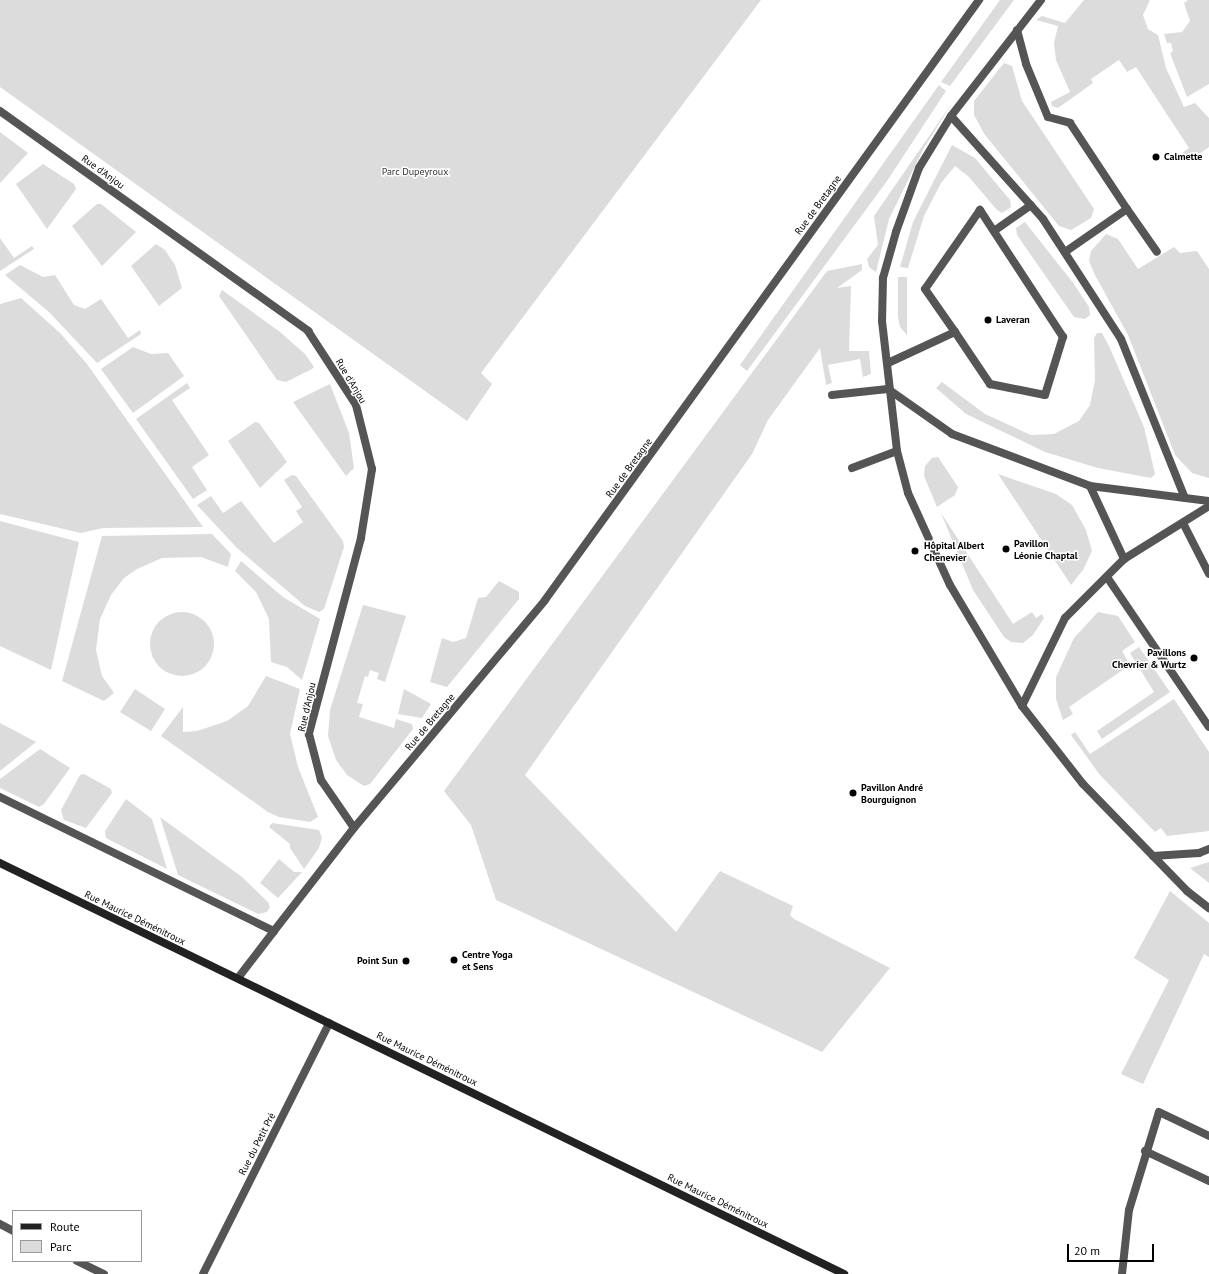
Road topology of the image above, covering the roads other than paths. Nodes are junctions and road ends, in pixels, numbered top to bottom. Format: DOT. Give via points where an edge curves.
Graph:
graph roads {
  1 [pos="979,0"];
  2 [pos="1041,0"];
  3 [pos="1017,30"];
  4 [pos="0,111"];
  5 [pos="951,116"];
  6 [pos="1031,205"];
  7 [pos="1128,209"];
  8 [pos="994,231"];
  9 [pos="1065,252"];
  10 [pos="1157,252"];
  11 [pos="955,332"];
  12 [pos="888,363"];
  13 [pos="888,389"];
  14 [pos="832,395"];
  15 [pos="897,451"];
  16 [pos="852,468"];
  17 [pos="1090,486"];
  18 [pos="1185,498"];
  19 [pos="1209,501"];
  20 [pos="1209,506"];
  21 [pos="1182,523"];
  22 [pos="1124,559"];
  23 [pos="1209,573"];
  24 [pos="1107,577"];
  25 [pos="1022,706"];
  26 [pos="1209,727"];
  27 [pos="0,797"];
  28 [pos="354,828"];
  29 [pos="1209,849"];
  30 [pos="1153,856"];
  31 [pos="0,863"];
  32 [pos="1209,908"];
  33 [pos="274,931"];
  34 [pos="238,978"];
  35 [pos="329,1023"];
  36 [pos="1209,1136"];
  37 [pos="1145,1150"];
  38 [pos="1209,1181"];
  39 [pos="0,1224"];
  40 [pos="12,1230"];
  41 [pos="79,1262"];
  42 [pos="104,1274"];
  43 [pos="203,1274"];
  44 [pos="844,1274"];
  45 [pos="1122,1274"];
  1 -- 28 [label="street, Rue de Bretagne" via="546,600"];
  2 -- 3 [label="street"];
  3 -- 5 [label="street"];
  3 -- 7 [label="street" via="1026,64 1048,117 1070,123"];
  4 -- 28 [label="street, Rue d'Anjou" via="308,331 356,405 372,469 361,538 309,734 320,780"];
  5 -- 6 [label="street"];
  5 -- 12 [label="street" via="919,168 883,278 882,321"];
  6 -- 8 [label="street"];
  6 -- 9 [label="street"];
  7 -- 9 [label="street"];
  7 -- 10 [label="street"];
  8 -- 11 [label="street" via="980,210 926,288"];
  8 -- 11 [label="street" via="1063,337 1045,396 990,384"];
  9 -- 18 [label="street" via="1121,339"];
  11 -- 12 [label="street"];
  12 -- 13 [label="street"];
  13 -- 14 [label="street"];
  13 -- 15 [label="street"];
  13 -- 17 [label="street" via="952,434"];
  15 -- 16 [label="street"];
  15 -- 25 [label="street" via="908,493 950,585"];
  17 -- 18 [label="street"];
  17 -- 22 [label="street"];
  18 -- 19 [label="street"];
  20 -- 21 [label="street"];
  21 -- 22 [label="street"];
  21 -- 23 [label="street"];
  22 -- 24 [label="street"];
  24 -- 25 [label="street" via="1065,618"];
  24 -- 26 [label="street"];
  25 -- 30 [label="street" via="1083,784"];
  27 -- 33 [label="street"];
  28 -- 33 [label="street, Rue de Bretagne"];
  29 -- 30 [label="street" via="1198,853"];
  30 -- 32 [label="street" via="1187,891"];
  31 -- 34 [label="street, Rue Maurice Déménitroux"];
  33 -- 34 [label="street, Rue de Bretagne"];
  34 -- 35 [label="street, Rue Maurice Déménitroux"];
  35 -- 43 [label="street, Rue du Petit Pré"];
  35 -- 44 [label="street, Rue Maurice Déménitroux"];
  36 -- 37 [label="street" via="1159,1112"];
  37 -- 38 [label="street"];
  37 -- 45 [label="street" via="1129,1210"];
  39 -- 40 [label="street"];
  41 -- 42 [label="street"];
}
